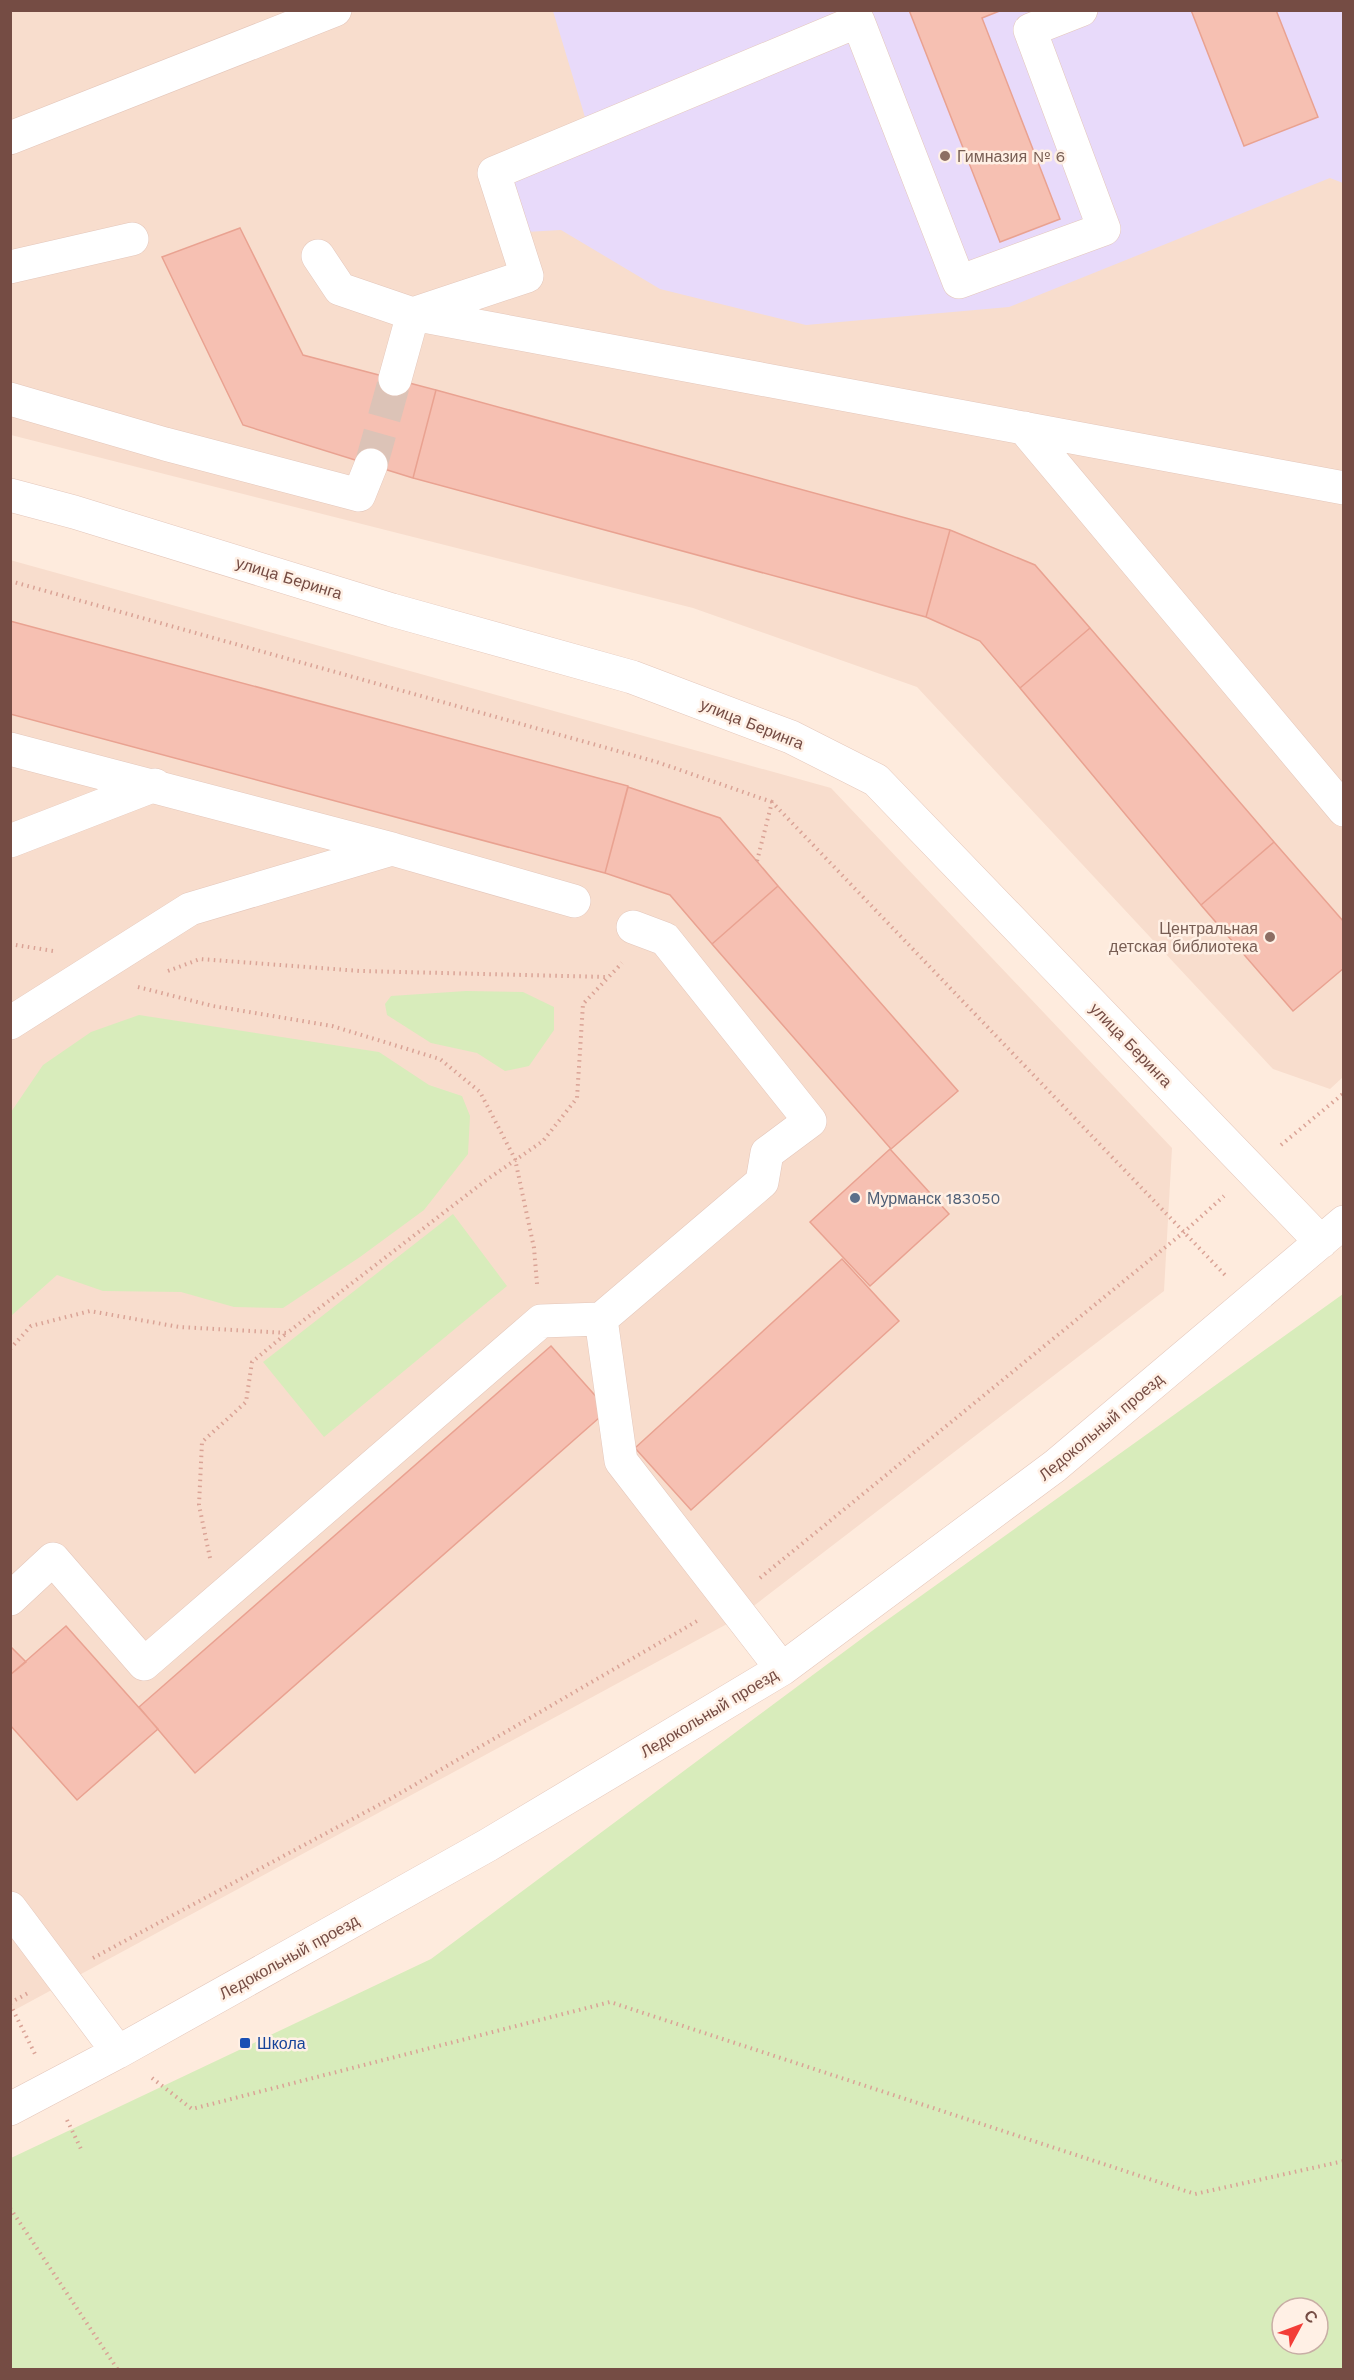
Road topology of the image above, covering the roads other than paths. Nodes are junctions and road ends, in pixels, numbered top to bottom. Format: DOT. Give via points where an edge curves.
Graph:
graph roads {
  1 [pos="336,10"];
  2 [pos="1081,10"];
  3 [pos="10,138"];
  4 [pos="132,239"];
  5 [pos="318,255"];
  6 [pos="10,267"];
  7 [pos="414,314"];
  8 [pos="395,380"];
  9 [pos="10,399"];
  10 [pos="1024,428"];
  11 [pos="371,465"];
  12 [pos="1344,488"];
  13 [pos="10,495"];
  14 [pos="10,749"];
  15 [pos="155,785"];
  16 [pos="1344,810"];
  17 [pos="10,841"];
  18 [pos="392,849"];
  19 [pos="574,901"];
  20 [pos="633,927"];
  21 [pos="10,1023"];
  22 [pos="1332,1232"];
  23 [pos="601,1319"];
  24 [pos="10,1599"];
  25 [pos="782,1669"];
  26 [pos="10,1908"];
  27 [pos="118,2052"];
  28 [pos="10,2109"];
  1 -- 3 [label="street"];
  2 -- 7 [label="street" via="1030,30 1104,229 959,282 858,21 494,173 527,276"];
  4 -- 6 [label="street"];
  5 -- 7 [label="street" via="340,289"];
  7 -- 8 [label="street"];
  7 -- 10 [label="street"];
  9 -- 11 [label="street" via="359,495"];
  10 -- 12 [label="street"];
  10 -- 16 [label="street"];
  13 -- 22 [label="street, улица Беринга" via="392,610 632,676 791,737 876,780"];
  14 -- 15 [label="street"];
  15 -- 17 [label="street"];
  15 -- 18 [label="street"];
  18 -- 19 [label="street"];
  18 -- 21 [label="street" via="190,909"];
  20 -- 23 [label="street" via="665,939 810,1121 767,1153 762,1182"];
  22 -- 25 [label="street, Ледокольный проезд" via="1055,1466"];
  23 -- 24 [label="street" via="541,1321 144,1664 53,1559"];
  23 -- 25 [label="street" via="621,1461"];
  25 -- 27 [label="street, Ледокольный проезд" via="488,1845"];
  26 -- 27 [label="street"];
  27 -- 28 [label="street, Ледокольный проезд"];
}
